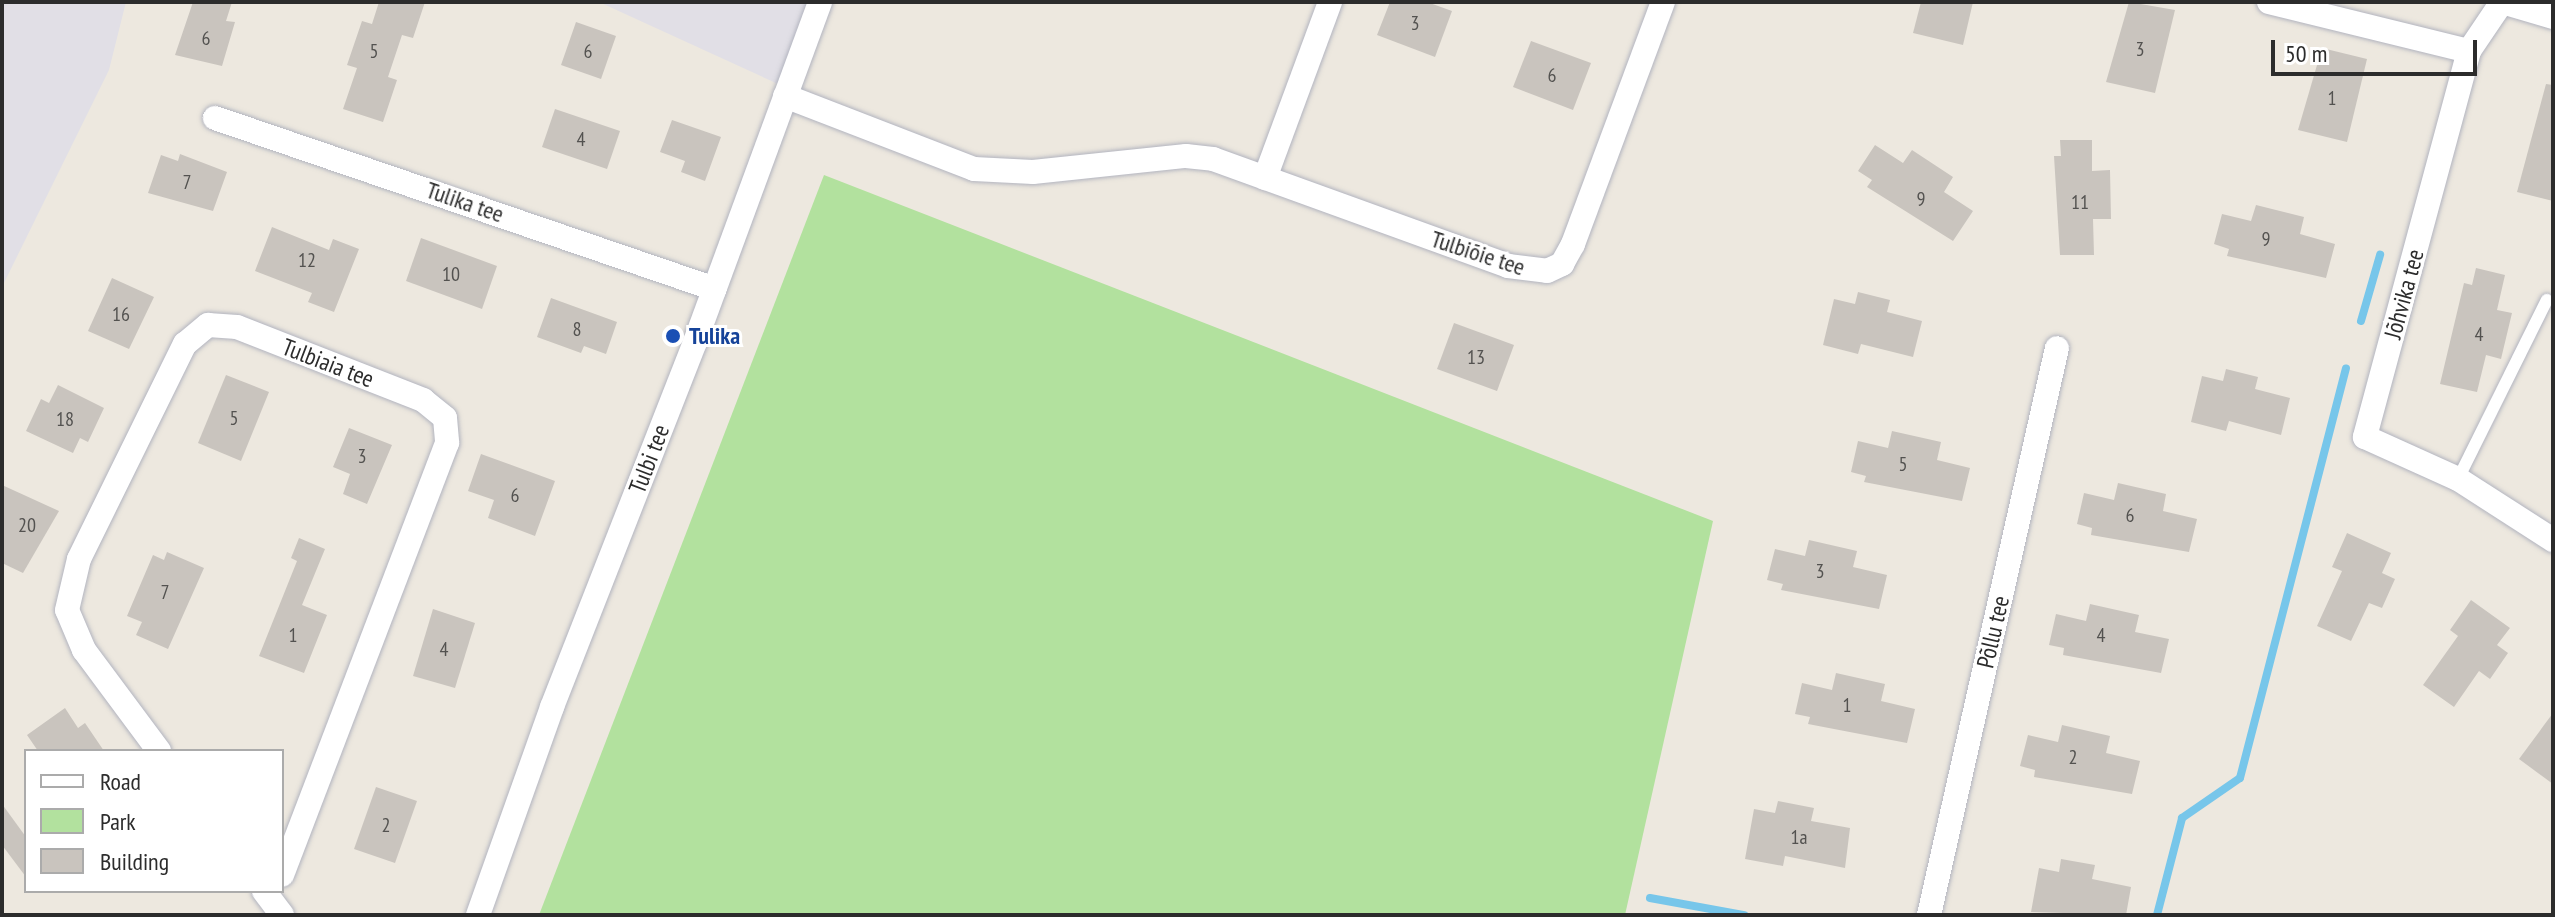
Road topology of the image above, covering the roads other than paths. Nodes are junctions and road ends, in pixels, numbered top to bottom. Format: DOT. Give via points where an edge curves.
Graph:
graph roads {
  1 [pos="820,2"];
  2 [pos="1330,2"];
  3 [pos="1663,2"];
  4 [pos="2269,2"];
  5 [pos="2553,17"];
  6 [pos="2469,51"];
  7 [pos="785,96"];
  8 [pos="215,118"];
  9 [pos="1265,178"];
  10 [pos="715,289"];
  11 [pos="2547,300"];
  12 [pos="2057,348"];
  13 [pos="2458,479"];
  14 [pos="2553,540"];
  15 [pos="158,749"];
  16 [pos="284,870"];
  17 [pos="478,915"];
  18 [pos="1929,915"];
  1 -- 7 [label="street, Tulbi tee"];
  2 -- 9 [label="street"];
  3 -- 9 [label="street, Tulbiõie tee" via="1573,244 1562,264 1547,271 1508,266"];
  4 -- 6 [label="street"];
  5 -- 6 [label="street, Jõhvika tee" via="2502,2"];
  6 -- 13 [label="street, Jõhvika tee" via="2365,437"];
  7 -- 9 [label="street, Tulbiõie tee" via="974,169 1033,172 1186,156 1213,159"];
  7 -- 10 [label="street, Tulbi tee"];
  8 -- 10 [label="street, Tulika tee"];
  10 -- 17 [label="street, Tulbi tee" via="552,707"];
  11 -- 13 [label="lane"];
  12 -- 18 [label="street, Põllu tee"];
  13 -- 14 [label="street, Jõhvika tee"];
  15 -- 16 [label="street, Tulbiaia tee" via="84,650 67,610 79,559 185,344 208,325 237,327 423,400 445,418 447,443"];
}
